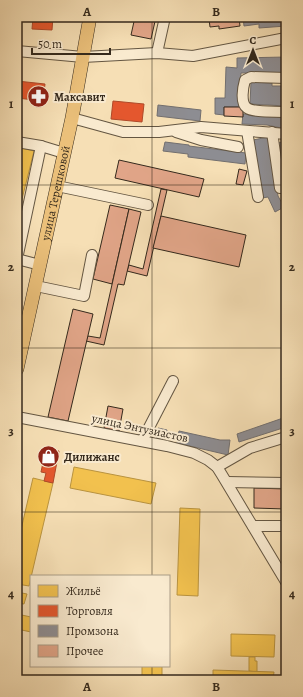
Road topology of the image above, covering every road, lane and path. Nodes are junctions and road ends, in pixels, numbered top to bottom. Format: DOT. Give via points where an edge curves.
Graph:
graph roads {
  1 [pos="90,17"];
  2 [pos="165,17"];
  3 [pos="286,38"];
  4 [pos="17,48"];
  5 [pos="157,53"];
  6 [pos="83,58"];
  7 [pos="286,78"];
  8 [pos="286,112"];
  9 [pos="72,118"];
  10 [pos="246,130"];
  11 [pos="173,131"];
  12 [pos="272,132"];
  13 [pos="286,134"];
  14 [pos="17,142"];
  15 [pos="41,146"];
  16 [pos="238,147"];
  17 [pos="64,153"];
  18 [pos="57,186"];
  19 [pos="280,188"];
  20 [pos="258,197"];
  21 [pos="148,205"];
  22 [pos="92,255"];
  23 [pos="17,259"];
  24 [pos="40,265"];
  25 [pos="36,286"];
  26 [pos="17,369"];
  27 [pos="173,382"];
  28 [pos="17,417"];
  29 [pos="286,437"];
  30 [pos="142,441"];
  31 [pos="217,467"];
  32 [pos="227,482"];
  33 [pos="286,483"];
  34 [pos="253,526"];
  35 [pos="286,526"];
  36 [pos="286,582"];
  1 -- 6 [label="main road, улица Терешковой"];
  2 -- 5 [label="street"];
  3 -- 5 [label="street" via="193,56"];
  4 -- 6 [label="street"];
  5 -- 6 [label="street"];
  6 -- 9 [label="main road, улица Терешковой"];
  7 -- 8 [label="street" via="251,77 245,80 243,87 244,104 248,108"];
  9 -- 11 [label="street" via="123,132"];
  9 -- 17 [label="main road, улица Терешковой"];
  10 -- 11 [label="street" via="201,127"];
  10 -- 12 [label="street"];
  10 -- 20 [label="street"];
  11 -- 16 [label="street" via="200,140"];
  12 -- 13 [label="street"];
  12 -- 19 [label="street"];
  14 -- 15 [label="street"];
  15 -- 17 [label="street"];
  15 -- 23 [label="street"];
  17 -- 18 [label="main road, улица Терешковой"];
  18 -- 21 [label="street"];
  18 -- 24 [label="main road, улица Терешковой"];
  22 -- 25 [label="street" via="84,296"];
  23 -- 24 [label="street"];
  24 -- 25 [label="main road, улица Терешковой"];
  25 -- 26 [label="main road, улица Терешковой"];
  27 -- 30 [label="street"];
  28 -- 30 [label="street, улица Энтузиастов"];
  29 -- 31 [label="street" via="250,448"];
  30 -- 31 [label="street, улица Энтузиастов" via="194,453"];
  31 -- 32 [label="street, улица Энтузиастов"];
  32 -- 33 [label="street"];
  32 -- 34 [label="street, улица Энтузиастов"];
  34 -- 35 [label="street"];
  34 -- 36 [label="street, улица Энтузиастов"];
}
